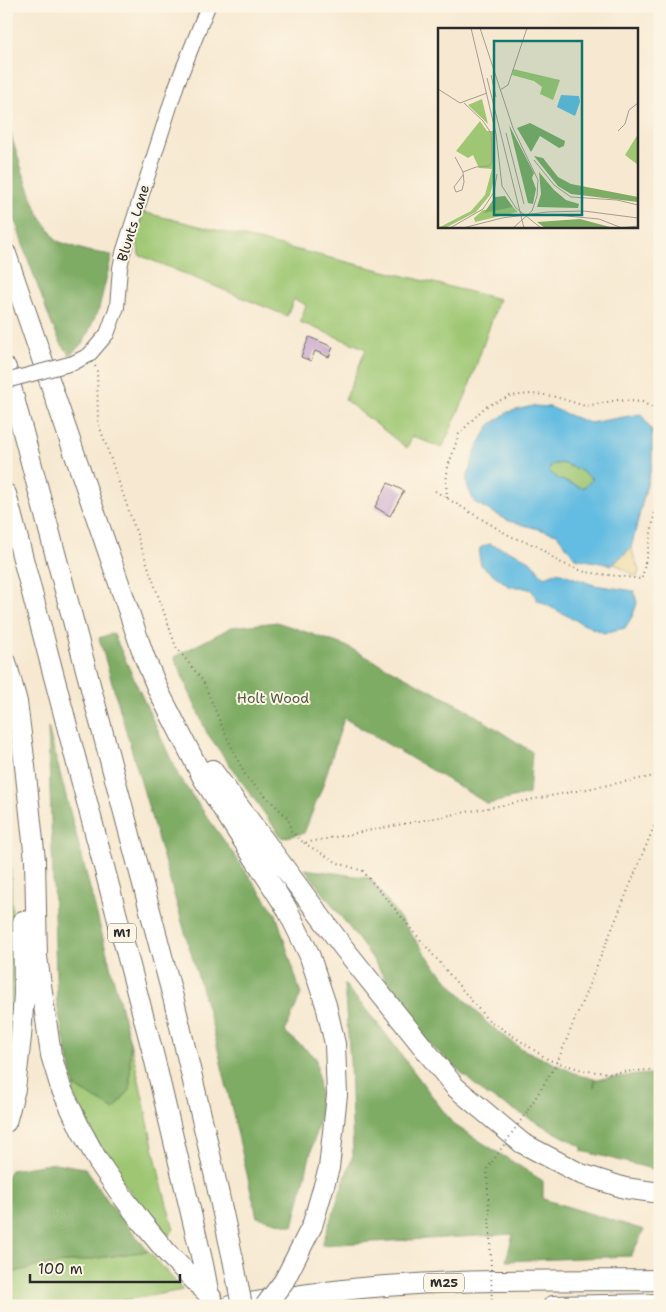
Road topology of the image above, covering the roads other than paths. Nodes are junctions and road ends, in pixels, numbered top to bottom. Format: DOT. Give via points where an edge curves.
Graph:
graph roads {
  1 [pos="208,6"];
  2 [pos="6,254"];
  3 [pos="6,368"];
  4 [pos="6,381"];
  5 [pos="6,494"];
  6 [pos="6,662"];
  7 [pos="159,692"];
  8 [pos="26,766"];
  9 [pos="6,1122"];
  10 [pos="660,1193"];
  11 [pos="660,1280"];
  12 [pos="660,1304"];
  13 [pos="210,1306"];
  14 [pos="220,1306"];
  15 [pos="230,1306"];
  16 [pos="242,1306"];
  17 [pos="265,1306"];
  18 [pos="553,1306"];
  1 -- 4 [label="street, Blunts Lane, bridge" via="177,84 123,253 117,307 107,334 89,355 73,363"];
  2 -- 7 [label="highway"];
  3 -- 16 [label="highway, M1, bridge" via="174,1001"];
  5 -- 13 [label="highway, M1" via="154,1057"];
  6 -- 8 [label="highway" via="17,702"];
  7 -- 10 [label="highway" via="343,948 455,1087 522,1143 581,1174 625,1188"];
  7 -- 17 [label="highway, bridge" via="203,778 287,909 309,954 335,1044 337,1095 329,1168 312,1226 284,1281"];
  8 -- 9 [label="highway" via="22,868 24,994 15,1089"];
  8 -- 14 [label="highway" via="35,860 37,957 60,1088 98,1161 140,1221"];
  11 -- 15 [label="highway, M25" via="402,1285 321,1292"];
  12 -- 18 [label="highway"];
}
